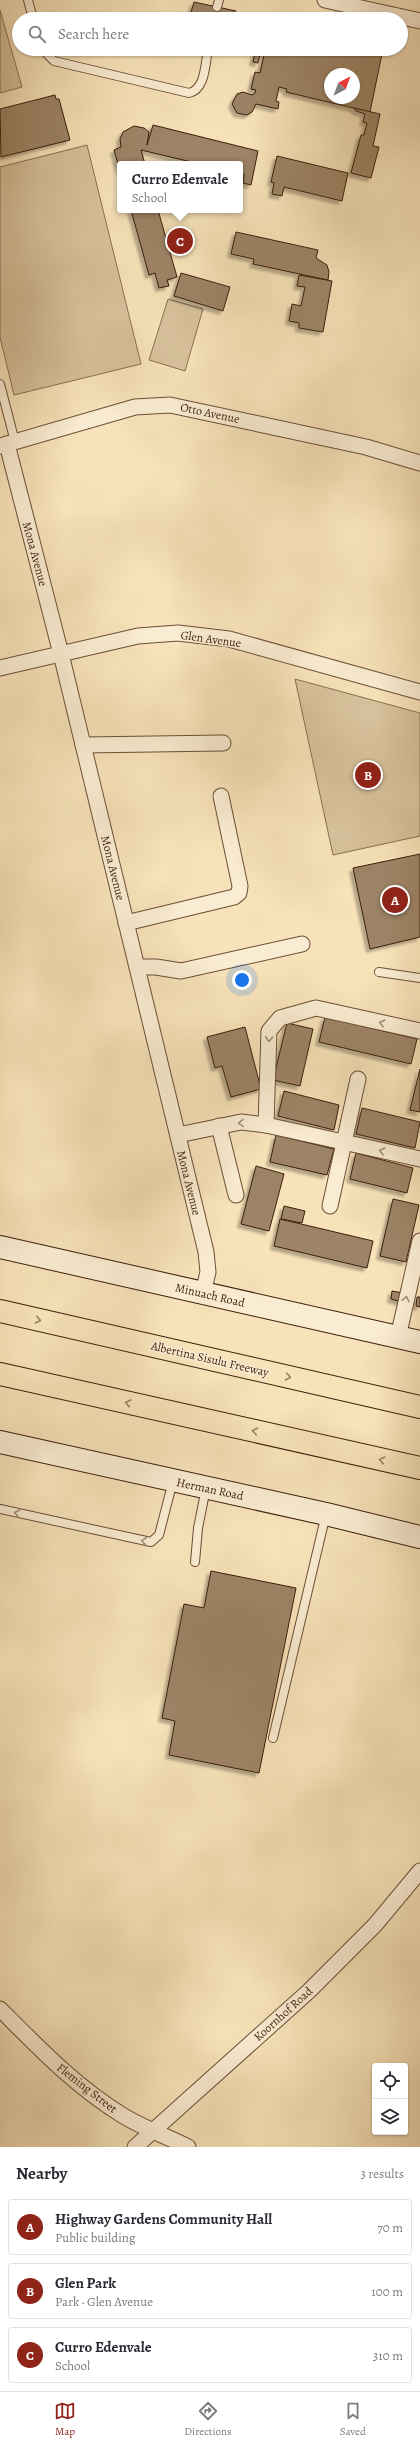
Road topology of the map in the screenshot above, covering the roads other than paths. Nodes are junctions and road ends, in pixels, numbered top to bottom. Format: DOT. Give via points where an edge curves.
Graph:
graph roads {
  1 [pos="28,0"];
  2 [pos="325,0"];
  3 [pos="31,12"];
  4 [pos="379,12"];
  5 [pos="408,18"];
  6 [pos="420,21"];
  7 [pos="49,56"];
  8 [pos="207,56"];
  9 [pos="0,384"];
  10 [pos="7,444"];
  11 [pos="420,463"];
  12 [pos="61,654"];
  13 [pos="0,668"];
  14 [pos="420,692"];
  15 [pos="223,743"];
  16 [pos="83,745"];
  17 [pos="221,796"];
  18 [pos="126,923"];
  19 [pos="302,944"];
  20 [pos="137,968"];
  21 [pos="379,972"];
  22 [pos="420,978"];
  23 [pos="420,1031"];
  24 [pos="358,1079"];
  25 [pos="266,1125"];
  26 [pos="219,1126"];
  27 [pos="178,1134"];
  28 [pos="345,1142"];
  29 [pos="420,1159"];
  30 [pos="236,1195"];
  31 [pos="330,1206"];
  32 [pos="420,1241"];
  33 [pos="0,1247"];
  34 [pos="203,1293"];
  35 [pos="0,1311"];
  36 [pos="398,1337"];
  37 [pos="420,1342"];
  38 [pos="0,1374"];
  39 [pos="420,1407"];
  40 [pos="0,1442"];
  41 [pos="420,1468"];
  42 [pos="173,1481"];
  43 [pos="206,1488"];
  44 [pos="0,1509"];
  45 [pos="326,1514"];
  46 [pos="418,1537"];
  47 [pos="195,1562"];
  48 [pos="274,1738"];
  49 [pos="420,1871"];
  50 [pos="0,2009"];
  51 [pos="151,2132"];
  52 [pos="135,2147"];
  53 [pos="188,2147"];
  1 -- 3 [label="lane"];
  2 -- 4 [label="street"];
  5 -- 6 [label="street"];
  7 -- 8 [label="lane" via="54,61 189,93 194,92 201,84"];
  9 -- 10 [label="lane"];
  10 -- 11 [label="street, Otto Avenue" via="135,407 170,406 366,447"];
  10 -- 12 [label="street, Mona Avenue"];
  12 -- 13 [label="street, Glen Avenue"];
  12 -- 14 [label="street, Glen Avenue" via="138,636 206,636 229,639"];
  12 -- 16 [label="street, Mona Avenue"];
  15 -- 16 [label="street"];
  16 -- 18 [label="street, Mona Avenue"];
  17 -- 18 [label="street" via="240,886 239,893 234,897"];
  18 -- 20 [label="street, Mona Avenue"];
  19 -- 20 [label="street" via="181,971 156,967"];
  20 -- 27 [label="street, Mona Avenue"];
  21 -- 22 [label="lane"];
  23 -- 25 [label="street, one-way" via="316,1008 280,1018 269,1031"];
  24 -- 28 [label="street"];
  25 -- 26 [label="street, one-way" via="241,1122"];
  25 -- 28 [label="street"];
  26 -- 27 [label="street"];
  26 -- 30 [label="street"];
  27 -- 34 [label="street, Mona Avenue" via="208,1262 208,1281"];
  29 -- 28 [label="street, one-way"];
  28 -- 31 [label="street"];
  36 -- 32 [label="street, one-way"];
  33 -- 34 [label="street, Minuach Road"];
  34 -- 36 [label="street, Minuach Road"];
  35 -- 39 [label="highway, Albertina Sisulu Freeway, one-way"];
  36 -- 37 [label="street, Minuach Road"];
  41 -- 38 [label="highway, one-way"];
  40 -- 42 [label="street, Herman Road"];
  42 -- 43 [label="street, Herman Road"];
  42 -- 44 [label="lane, one-way" via="166,1516 154,1541 147,1542"];
  43 -- 45 [label="street, Herman Road"];
  43 -- 47 [label="lane" via="198,1528"];
  45 -- 46 [label="street, Herman Road"];
  45 -- 48 [label="lane"];
  49 -- 51 [label="street, Koornhof Road" via="375,1925 308,1991"];
  50 -- 51 [label="street, Fleming Street" via="74,2080 103,2103"];
  51 -- 52 [label="street, Koornhof Road"];
  51 -- 53 [label="street, Fleming Street"];
}
